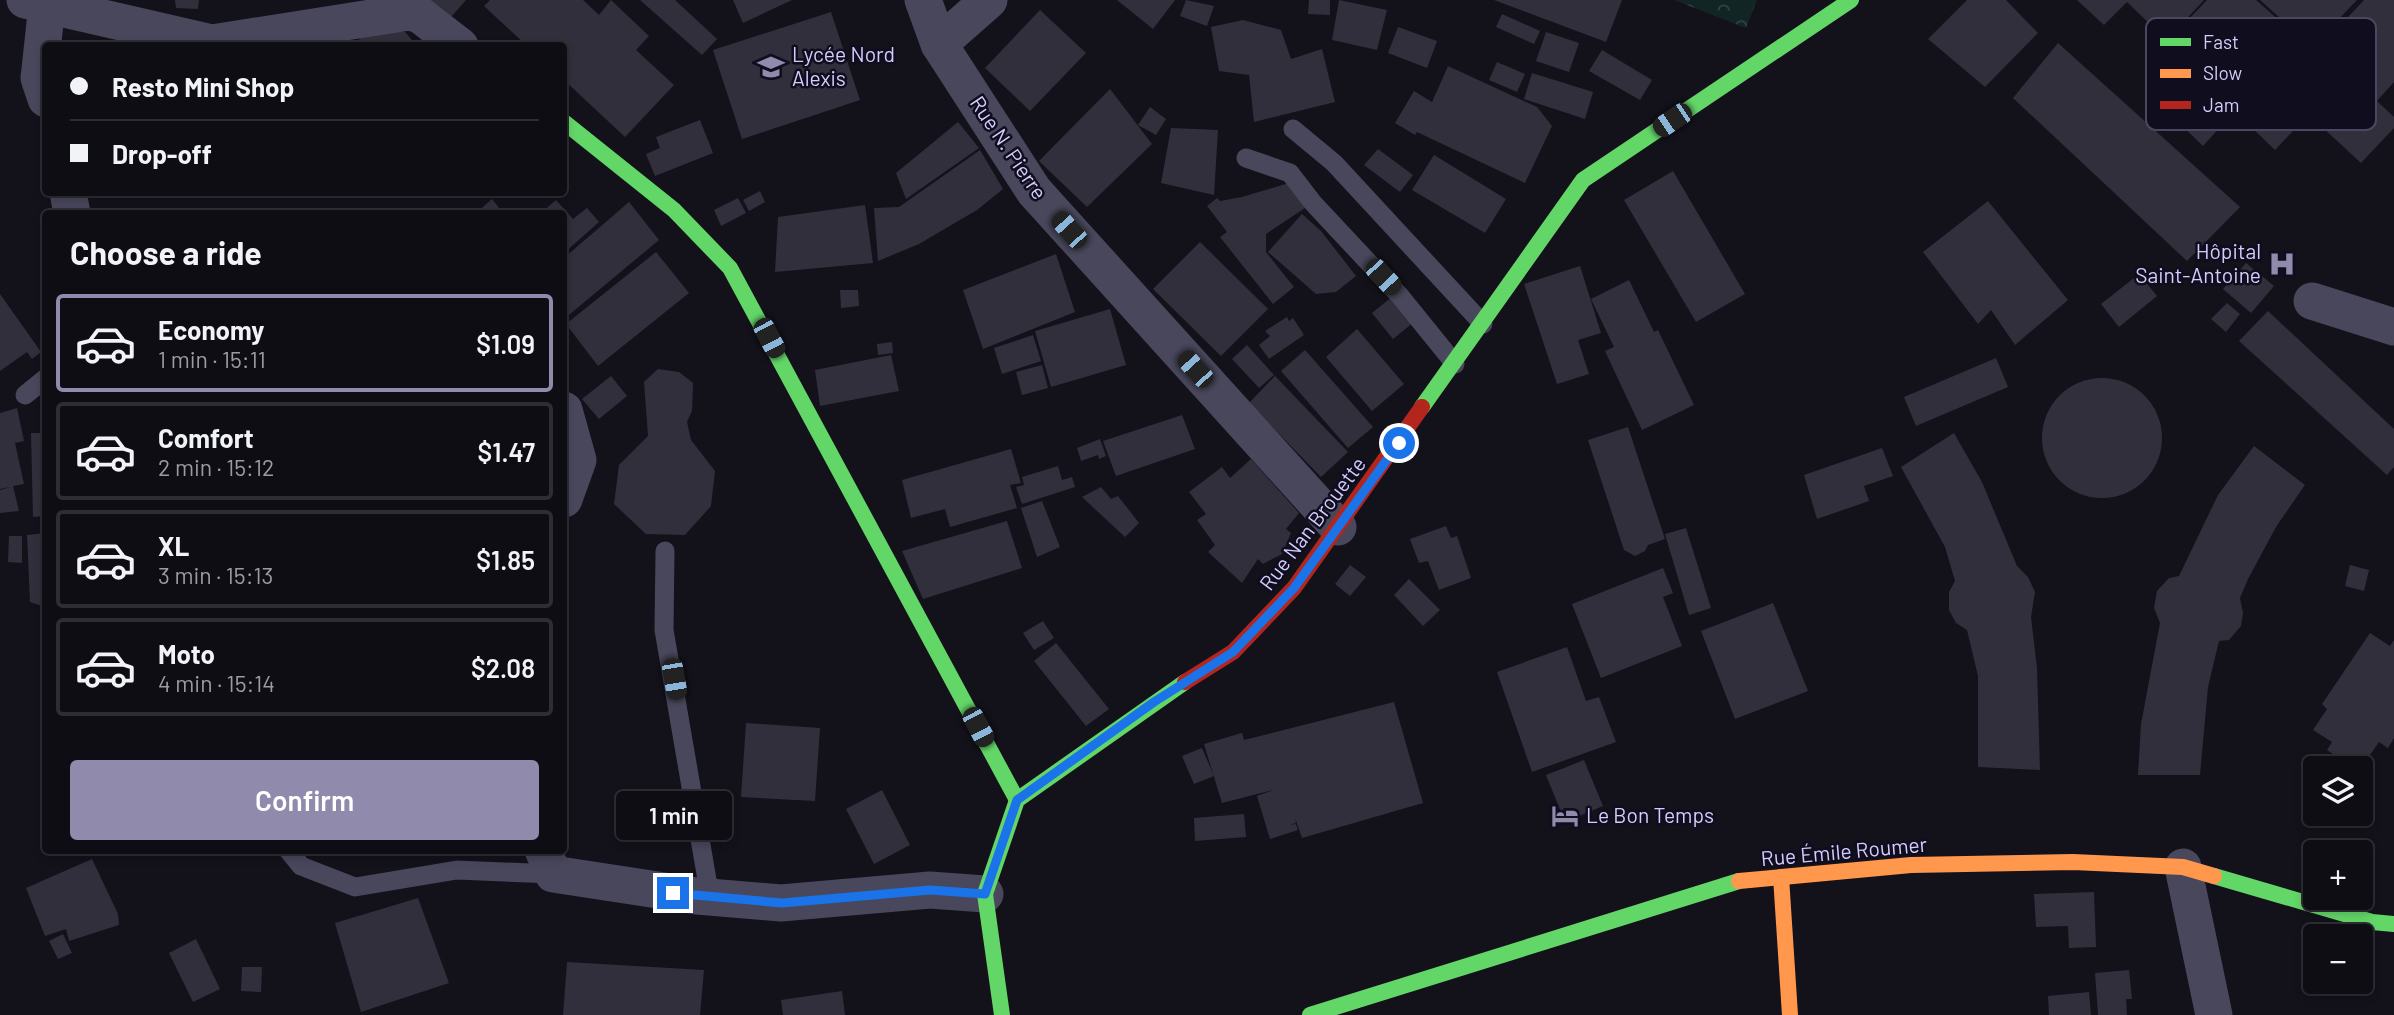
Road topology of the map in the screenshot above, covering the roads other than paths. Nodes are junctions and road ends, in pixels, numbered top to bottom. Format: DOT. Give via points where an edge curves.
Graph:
graph roads {
  1 [pos="923,0"];
  2 [pos="989,0"];
  3 [pos="1851,0"];
  4 [pos="36,3"];
  5 [pos="208,42"];
  6 [pos="218,42"];
  7 [pos="455,42"];
  8 [pos="939,44"];
  9 [pos="42,88"];
  10 [pos="567,124"];
  11 [pos="1293,129"];
  12 [pos="1246,158"];
  13 [pos="2312,301"];
  14 [pos="1483,324"];
  15 [pos="2394,327"];
  16 [pos="1455,364"];
  17 [pos="42,380"];
  18 [pos="25,395"];
  19 [pos="567,421"];
  20 [pos="567,491"];
  21 [pos="1338,527"];
  22 [pos="665,551"];
  23 [pos="1017,800"];
  24 [pos="291,854"];
  25 [pos="548,862"];
  26 [pos="2183,867"];
  27 [pos="1781,877"];
  28 [pos="985,894"];
  29 [pos="710,897"];
  30 [pos="2394,923"];
  31 [pos="1002,1015"];
  32 [pos="1310,1015"];
  33 [pos="1790,1015"];
  34 [pos="2214,1015"];
  1 -- 8 [label="street, Rue N. Pierre"];
  2 -- 8 [label="street"];
  3 -- 14 [label="street, Rue Nan Brouette" via="1583,180"];
  4 -- 5 [label="street"];
  4 -- 9 [label="street"];
  6 -- 7 [label="street" via="409,12 420,15"];
  8 -- 21 [label="street, Rue N. Pierre" via="1034,191"];
  10 -- 23 [label="street" via="674,210 730,268"];
  11 -- 14 [label="lane" via="1334,163"];
  12 -- 16 [label="lane" via="1290,173"];
  13 -- 15 [label="street"];
  14 -- 16 [label="street, Rue Nan Brouette"];
  16 -- 21 [label="street, Rue Nan Brouette"];
  17 -- 18 [label="lane"];
  19 -- 20 [label="street" via="578,460"];
  21 -- 23 [label="street, Rue Nan Brouette" via="1294,588 1233,652"];
  22 -- 29 [label="lane" via="664,630"];
  23 -- 28 [label="street"];
  24 -- 25 [label="lane" via="301,866 355,887 457,870"];
  25 -- 29 [label="street"];
  26 -- 27 [label="street, Rue Émile Roumer" via="2073,862 1911,865"];
  26 -- 30 [label="street, Rue Émile Roumer" via="2372,922"];
  26 -- 34 [label="street"];
  27 -- 32 [label="street, Rue Émile Roumer" via="1733,883"];
  27 -- 33 [label="street"];
  28 -- 29 [label="street" via="930,890 782,903"];
  28 -- 31 [label="street"];
}
